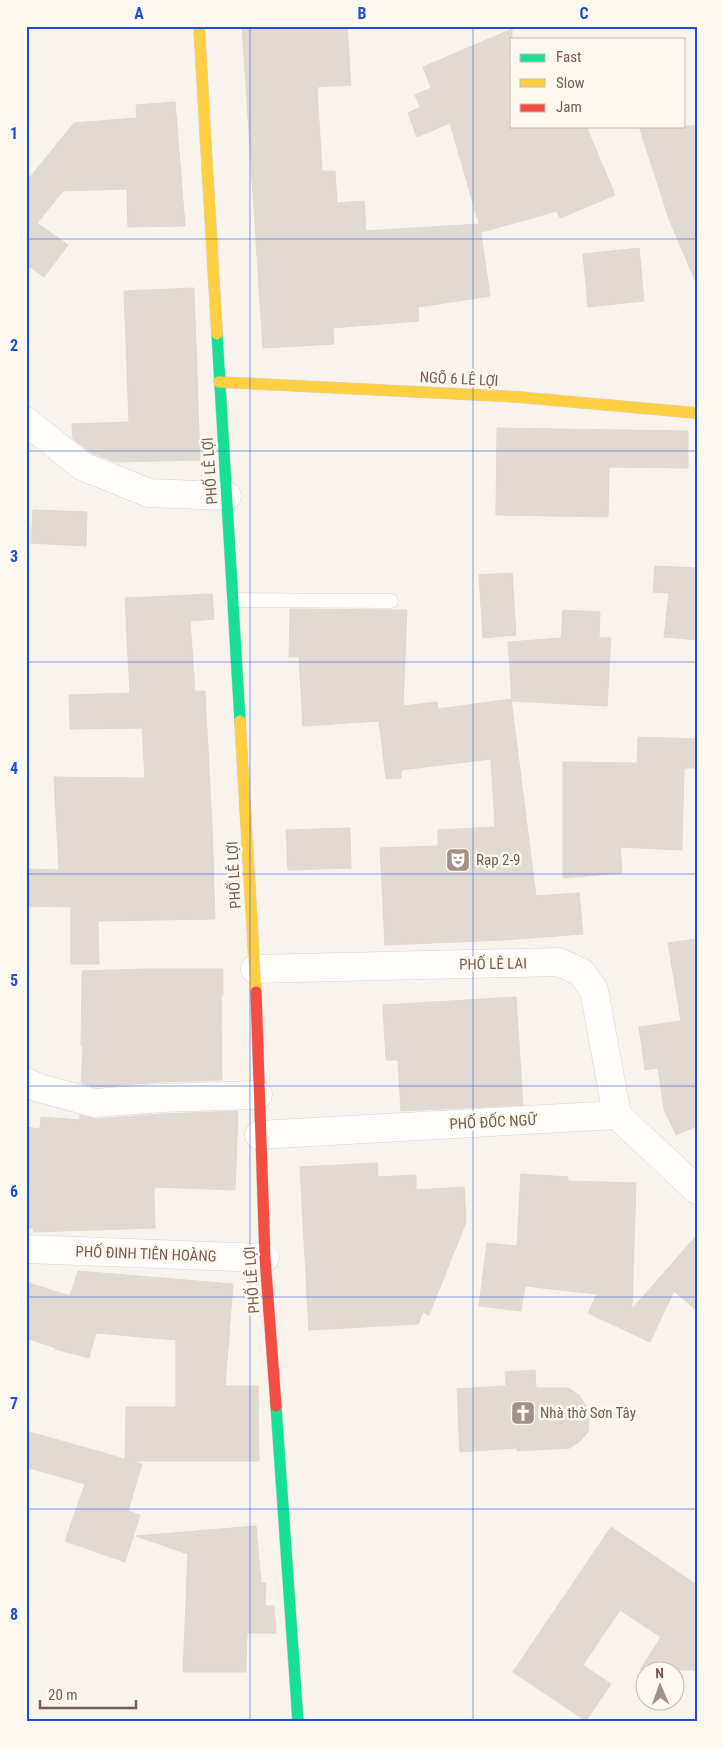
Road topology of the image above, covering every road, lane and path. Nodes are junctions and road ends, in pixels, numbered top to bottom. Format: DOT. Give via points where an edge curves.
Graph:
graph roads {
  1 [pos="199,26"];
  2 [pos="219,382"];
  3 [pos="697,413"];
  4 [pos="26,421"];
  5 [pos="227,496"];
  6 [pos="233,600"];
  7 [pos="391,601"];
  8 [pos="255,969"];
  9 [pos="26,1082"];
  10 [pos="258,1095"];
  11 [pos="618,1115"];
  12 [pos="260,1135"];
  13 [pos="697,1190"];
  14 [pos="26,1249"];
  15 [pos="265,1258"];
  16 [pos="298,1722"];
  1 -- 2 [label="main road, PHỐ LÊ LỢI"];
  2 -- 3 [label="main road, NGÕ 6 LÊ LỢI" via="525,397"];
  2 -- 5 [label="main road, PHỐ LÊ LỢI"];
  4 -- 5 [label="street" via="82,466 149,493"];
  5 -- 6 [label="main road, PHỐ LÊ LỢI"];
  6 -- 7 [label="lane"];
  6 -- 8 [label="main road, PHỐ LÊ LỢI"];
  8 -- 10 [label="main road, PHỐ LÊ LỢI"];
  8 -- 11 [label="street, PHỐ LÊ LAI" via="558,962 581,972 594,990"];
  9 -- 10 [label="street" via="95,1103"];
  10 -- 12 [label="main road, PHỐ LÊ LỢI"];
  11 -- 12 [label="street, PHỐ ĐỐC NGỮ"];
  11 -- 13 [label="street"];
  12 -- 15 [label="main road, PHỐ LÊ LỢI"];
  14 -- 15 [label="street, PHỐ ĐINH TIÊN HOÀNG"];
  15 -- 16 [label="main road, PHỐ LÊ LỢI"];
}
